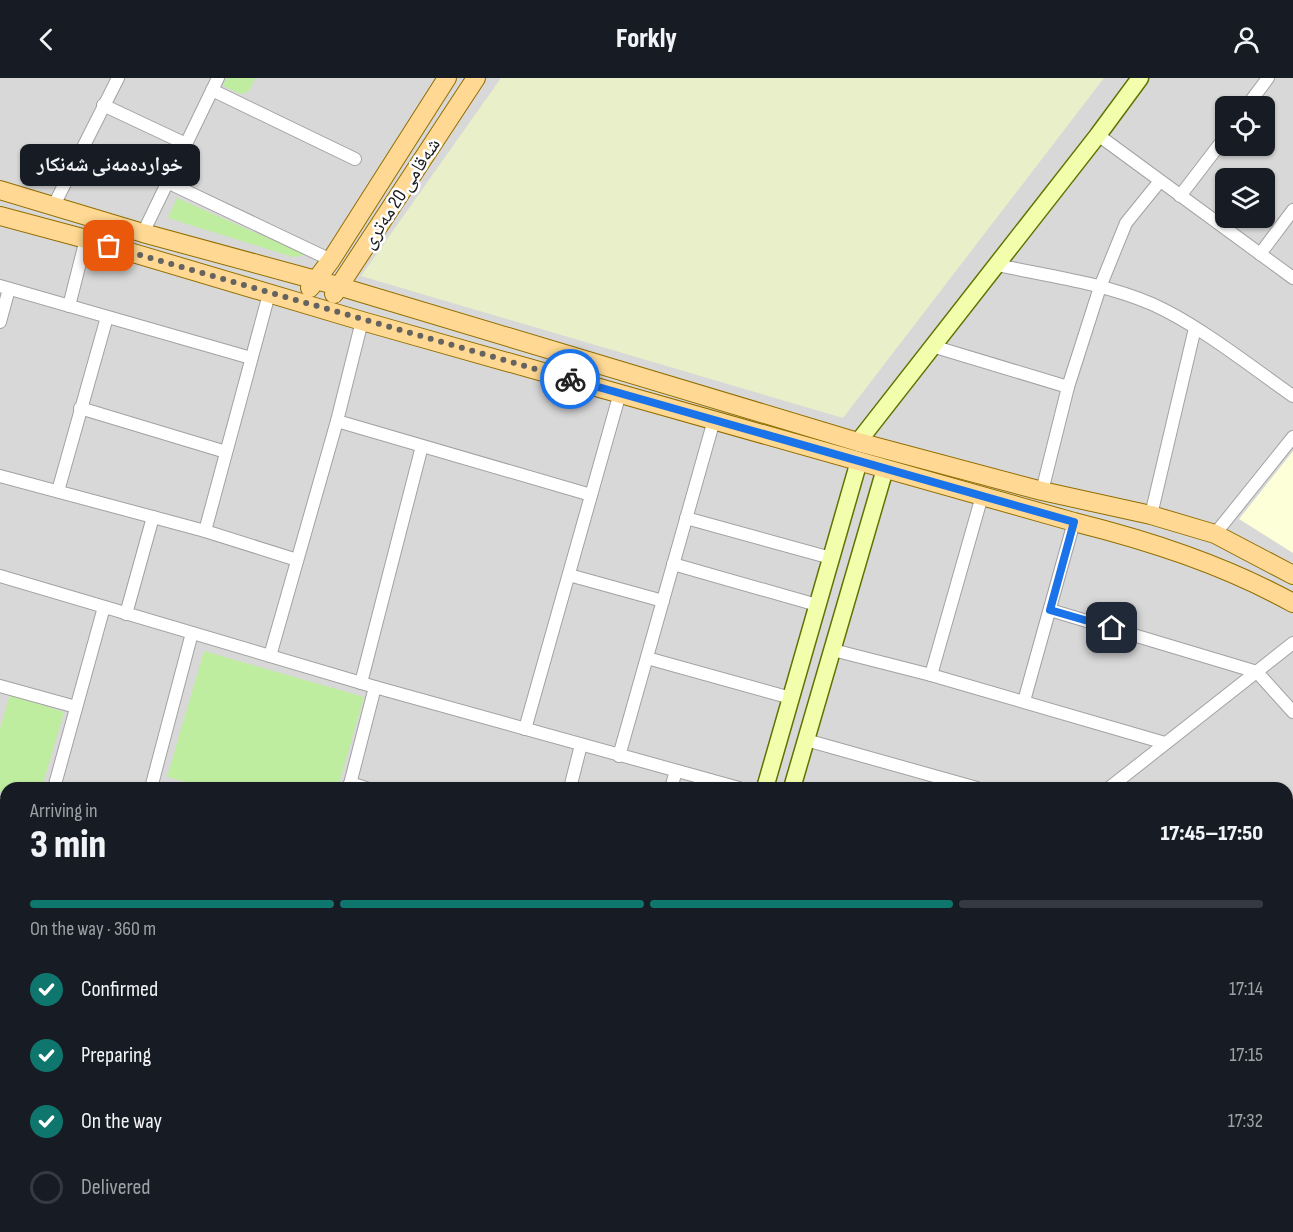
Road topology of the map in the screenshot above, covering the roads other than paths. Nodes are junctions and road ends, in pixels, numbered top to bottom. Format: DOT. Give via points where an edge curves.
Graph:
graph roads {
  1 [pos="118,78"];
  2 [pos="218,78"];
  3 [pos="447,78"];
  4 [pos="476,78"];
  5 [pos="1140,78"];
  6 [pos="1268,78"];
  7 [pos="212,90"];
  8 [pos="1254,96"];
  9 [pos="103,105"];
  10 [pos="1098,135"];
  11 [pos="186,144"];
  12 [pos="1215,150"];
  13 [pos="355,159"];
  14 [pos="1160,181"];
  15 [pos="167,182"];
  16 [pos="0,190"];
  17 [pos="1180,196"];
  18 [pos="54,205"];
  19 [pos="1293,210"];
  20 [pos="0,216"];
  21 [pos="143,232"];
  22 [pos="346,236"];
  23 [pos="86,239"];
  24 [pos="366,245"];
  25 [pos="1260,254"];
  26 [pos="331,260"];
  27 [pos="997,264"];
  28 [pos="1293,278"];
  29 [pos="315,280"];
  30 [pos="338,286"];
  31 [pos="1100,287"];
  32 [pos="4,288"];
  33 [pos="269,294"];
  34 [pos="300,302"];
  35 [pos="69,306"];
  36 [pos="325,308"];
  37 [pos="107,317"];
  38 [pos="362,321"];
  39 [pos="0,322"];
  40 [pos="1195,328"];
  41 [pos="932,346"];
  42 [pos="251,358"];
  43 [pos="1068,387"];
  44 [pos="620,393"];
  45 [pos="1293,396"];
  46 [pos="80,408"];
  47 [pos="714,420"];
  48 [pos="337,421"];
  49 [pos="1293,437"];
  50 [pos="858,442"];
  51 [pos="422,446"];
  52 [pos="226,452"];
  53 [pos="859,461"];
  54 [pos="885,469"];
  55 [pos="0,476"];
  56 [pos="58,491"];
  57 [pos="1042,491"];
  58 [pos="591,495"];
  59 [pos="982,496"];
  60 [pos="1145,514"];
  61 [pos="153,517"];
  62 [pos="686,518"];
  63 [pos="1074,522"];
  64 [pos="205,531"];
  65 [pos="1215,534"];
  66 [pos="1132,536"];
  67 [pos="831,558"];
  68 [pos="297,560"];
  69 [pos="673,564"];
  70 [pos="1293,574"];
  71 [pos="569,575"];
  72 [pos="0,576"];
  73 [pos="663,601"];
  74 [pos="1293,603"];
  75 [pos="817,605"];
  76 [pos="104,607"];
  77 [pos="1050,610"];
  78 [pos="126,614"];
  79 [pos="192,633"];
  80 [pos="1293,643"];
  81 [pos="833,650"];
  82 [pos="270,656"];
  83 [pos="647,658"];
  84 [pos="1257,672"];
  85 [pos="931,675"];
  86 [pos="361,683"];
  87 [pos="2,686"];
  88 [pos="375,687"];
  89 [pos="791,698"];
  90 [pos="0,700"];
  91 [pos="1024,701"];
  92 [pos="76,707"];
  93 [pos="1293,712"];
  94 [pos="525,729"];
  95 [pos="806,740"];
  96 [pos="1165,743"];
  97 [pos="581,745"];
  98 [pos="619,756"];
  99 [pos="676,771"];
  100 [pos="56,782"];
  101 [pos="156,782"];
  102 [pos="350,782"];
  103 [pos="572,782"];
  104 [pos="673,782"];
  105 [pos="717,782"];
  106 [pos="767,782"];
  107 [pos="794,782"];
  108 [pos="956,782"];
  109 [pos="1116,782"];
  1 -- 9 [label="street"];
  2 -- 7 [label="street"];
  3 -- 22 [label="main road, شەقامی 20 مەتری"];
  4 -- 24 [label="main road, شەقامی 20 مەتری"];
  5 -- 10 [label="street"];
  6 -- 8 [label="street"];
  7 -- 11 [label="street"];
  7 -- 13 [label="street"];
  9 -- 11 [label="street"];
  9 -- 18 [label="street"];
  10 -- 14 [label="street"];
  10 -- 27 [label="street"];
  11 -- 15 [label="street"];
  12 -- 17 [label="street"];
  14 -- 17 [label="street"];
  14 -- 31 [label="street" via="1126,223"];
  15 -- 21 [label="street"];
  15 -- 26 [label="street"];
  16 -- 18 [label="main road"];
  17 -- 25 [label="street"];
  18 -- 21 [label="main road"];
  19 -- 25 [label="street"];
  20 -- 23 [label="main road"];
  21 -- 29 [label="main road"];
  22 -- 24 [label="main road"];
  22 -- 26 [label="main road, شەقامی 20 مەتری"];
  23 -- 33 [label="main road"];
  23 -- 35 [label="street"];
  24 -- 30 [label="main road, شەقامی 20 مەتری"];
  25 -- 28 [label="street"];
  26 -- 29 [label="main road, شەقامی 20 مەتری"];
  27 -- 31 [label="street"];
  27 -- 41 [label="street"];
  29 -- 30 [label="main road"];
  29 -- 34 [label="main road, شەقامی 20 مەتری"];
  30 -- 36 [label="main road, شەقامی 20 مەتری"];
  30 -- 50 [label="main road"];
  31 -- 40 [label="street" via="1154,305"];
  31 -- 43 [label="street"];
  32 -- 35 [label="street"];
  32 -- 39 [label="street"];
  33 -- 34 [label="main road"];
  33 -- 42 [label="street"];
  34 -- 36 [label="main road"];
  35 -- 37 [label="street"];
  36 -- 38 [label="main road"];
  37 -- 42 [label="street"];
  37 -- 46 [label="street"];
  38 -- 44 [label="main road"];
  38 -- 48 [label="street"];
  40 -- 45 [label="street"];
  40 -- 60 [label="street"];
  41 -- 43 [label="street"];
  41 -- 50 [label="street"];
  42 -- 52 [label="street"];
  43 -- 57 [label="street"];
  44 -- 47 [label="main road"];
  44 -- 58 [label="street"];
  46 -- 52 [label="street"];
  46 -- 56 [label="street"];
  47 -- 53 [label="main road"];
  47 -- 62 [label="street"];
  48 -- 51 [label="street"];
  48 -- 68 [label="street"];
  49 -- 65 [label="street"];
  50 -- 57 [label="main road"];
  51 -- 58 [label="street"];
  51 -- 86 [label="street"];
  52 -- 64 [label="street"];
  53 -- 54 [label="main road"];
  53 -- 67 [label="street"];
  54 -- 59 [label="main road"];
  54 -- 81 [label="street"];
  55 -- 56 [label="street"];
  56 -- 61 [label="street"];
  57 -- 60 [label="main road"];
  58 -- 71 [label="street"];
  59 -- 63 [label="main road"];
  59 -- 85 [label="street"];
  60 -- 65 [label="main road"];
  60 -- 66 [label="main road"];
  61 -- 64 [label="street"];
  61 -- 78 [label="street"];
  62 -- 67 [label="street"];
  62 -- 69 [label="street"];
  63 -- 66 [label="main road"];
  63 -- 77 [label="street"];
  64 -- 68 [label="street"];
  65 -- 70 [label="main road"];
  66 -- 74 [label="main road" via="1208,562"];
  67 -- 75 [label="street"];
  68 -- 82 [label="street"];
  69 -- 73 [label="street"];
  69 -- 75 [label="street"];
  71 -- 73 [label="street"];
  71 -- 94 [label="street"];
  72 -- 76 [label="street"];
  73 -- 83 [label="street"];
  75 -- 89 [label="street"];
  76 -- 78 [label="street"];
  76 -- 92 [label="street"];
  77 -- 84 [label="street"];
  77 -- 91 [label="street"];
  78 -- 79 [label="street"];
  79 -- 82 [label="street"];
  79 -- 101 [label="street"];
  80 -- 84 [label="street"];
  81 -- 85 [label="street"];
  81 -- 95 [label="street"];
  82 -- 86 [label="street"];
  83 -- 89 [label="street"];
  83 -- 98 [label="street"];
  84 -- 93 [label="street"];
  84 -- 96 [label="street"];
  85 -- 91 [label="street"];
  86 -- 88 [label="street"];
  87 -- 90 [label="street"];
  87 -- 92 [label="street"];
  88 -- 94 [label="street"];
  88 -- 102 [label="street"];
  89 -- 106 [label="street"];
  91 -- 96 [label="street"];
  92 -- 100 [label="street"];
  94 -- 97 [label="street"];
  95 -- 107 [label="street"];
  95 -- 108 [label="street"];
  96 -- 109 [label="street"];
  97 -- 98 [label="street"];
  97 -- 103 [label="street"];
  98 -- 99 [label="street"];
  99 -- 104 [label="street"];
  99 -- 105 [label="street"];
}
